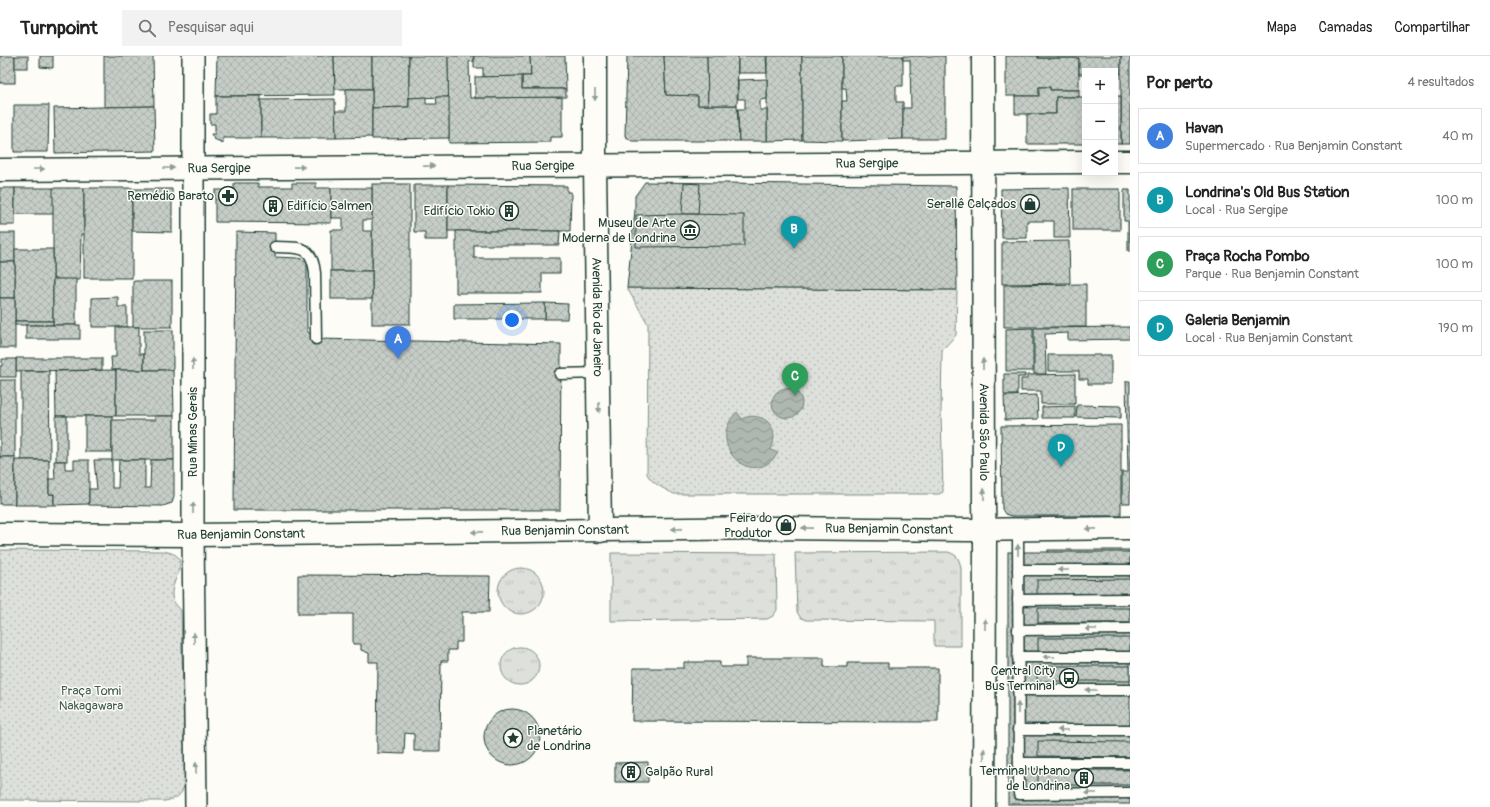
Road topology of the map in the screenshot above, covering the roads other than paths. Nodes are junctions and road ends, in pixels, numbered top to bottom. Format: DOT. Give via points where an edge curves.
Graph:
graph roads {
  1 [pos="193,56"];
  2 [pos="595,56"];
  3 [pos="983,56"];
  4 [pos="1082,162"];
  5 [pos="1118,162"];
  6 [pos="1130,162"];
  7 [pos="983,163"];
  8 [pos="595,165"];
  9 [pos="193,168"];
  10 [pos="0,170"];
  11 [pos="275,247"];
  12 [pos="316,339"];
  13 [pos="599,373"];
  14 [pos="560,374"];
  15 [pos="1130,528"];
  16 [pos="985,530"];
  17 [pos="1018,530"];
  18 [pos="600,531"];
  19 [pos="0,534"];
  20 [pos="193,535"];
  21 [pos="1018,570"];
  22 [pos="1130,570"];
  23 [pos="1130,599"];
  24 [pos="1018,600"];
  25 [pos="1130,629"];
  26 [pos="1018,630"];
  27 [pos="1018,657"];
  28 [pos="1130,657"];
  29 [pos="1018,690"];
  30 [pos="1130,690"];
  31 [pos="1018,730"];
  32 [pos="1130,730"];
  33 [pos="1019,763"];
  34 [pos="1130,763"];
  35 [pos="1130,793"];
  36 [pos="196,807"];
  37 [pos="984,807"];
  1 -- 9 [label="street, Rua Minas Gerais"];
  2 -- 8 [label="street, Avenida Rio de Janeiro, one-way"];
  3 -- 7 [label="street, Avenida São Paulo"];
  4 -- 7 [label="street, Rua Sergipe"];
  5 -- 6 [label="street"];
  7 -- 8 [label="street, Rua Sergipe"];
  16 -- 7 [label="street, Avenida São Paulo, one-way"];
  9 -- 8 [label="street, Rua Sergipe, one-way"];
  8 -- 13 [label="street, Avenida Rio de Janeiro"];
  10 -- 9 [label="street, Rua Sergipe, one-way"];
  20 -- 9 [label="street, Rua Minas Gerais, one-way"];
  11 -- 12 [label="lane" via="304,249 312,256 315,273"];
  13 -- 14 [label="lane"];
  13 -- 18 [label="street, Avenida Rio de Janeiro, one-way"];
  15 -- 17 [label="street, Rua Benjamin Constant, one-way"];
  16 -- 17 [label="street, Rua Benjamin Constant"];
  16 -- 18 [label="street, Rua Benjamin Constant, one-way" via="773,528"];
  37 -- 16 [label="street, Avenida São Paulo, one-way"];
  21 -- 17 [label="lane, one-way"];
  18 -- 20 [label="street, Rua Benjamin Constant, one-way"];
  19 -- 20 [label="street, Rua Benjamin Constant"];
  36 -- 20 [label="street, Rua Minas Gerais, one-way"];
  22 -- 21 [label="lane, one-way"];
  21 -- 24 [label="lane"];
  23 -- 24 [label="lane"];
  24 -- 26 [label="lane"];
  25 -- 26 [label="lane, one-way"];
  26 -- 27 [label="lane"];
  28 -- 27 [label="lane, one-way"];
  27 -- 29 [label="lane"];
  30 -- 29 [label="lane, one-way"];
  31 -- 29 [label="lane, one-way"];
  32 -- 31 [label="lane, one-way"];
  31 -- 33 [label="lane"];
  33 -- 34 [label="lane"];
  35 -- 33 [label="lane, one-way" via="1019,794"];
}
